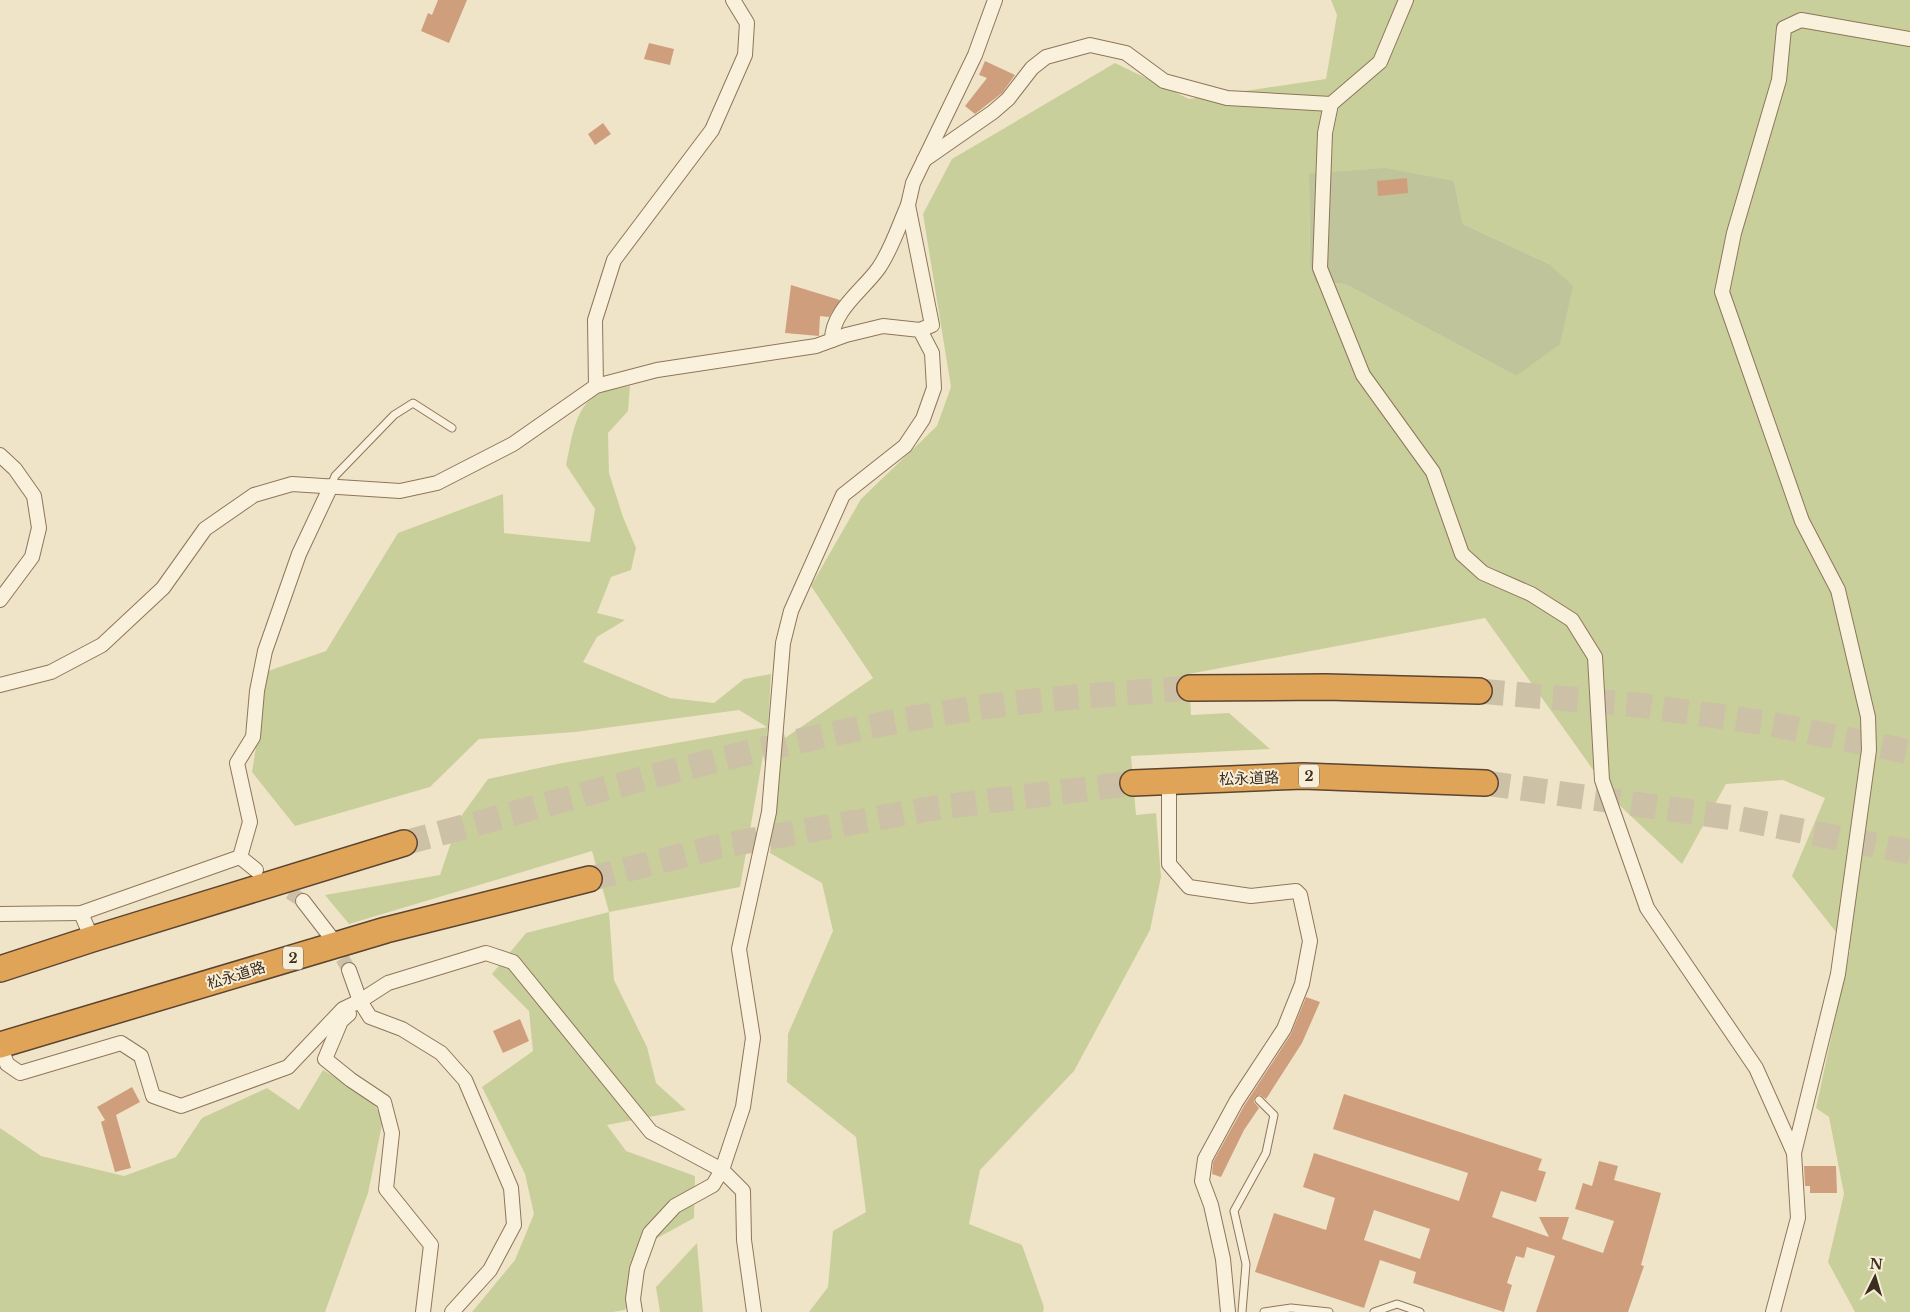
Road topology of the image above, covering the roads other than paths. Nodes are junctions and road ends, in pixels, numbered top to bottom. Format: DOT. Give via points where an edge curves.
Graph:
graph roads {
  1 [pos="733,0"];
  2 [pos="995,0"];
  3 [pos="1406,0"];
  4 [pos="1910,39"];
  5 [pos="1331,104"];
  6 [pos="924,160"];
  7 [pos="908,205"];
  8 [pos="920,330"];
  9 [pos="832,340"];
  10 [pos="596,386"];
  11 [pos="452,428"];
  12 [pos="0,455"];
  13 [pos="331,486"];
  14 [pos="0,600"];
  15 [pos="0,685"];
  16 [pos="1190,688"];
  17 [pos="1479,691"];
  18 [pos="1169,781"];
  19 [pos="1133,783"];
  20 [pos="1485,783"];
  21 [pos="404,843"];
  22 [pos="240,858"];
  23 [pos="256,870"];
  24 [pos="589,880"];
  25 [pos="303,901"];
  26 [pos="81,913"];
  27 [pos="0,914"];
  28 [pos="330,936"];
  29 [pos="92,939"];
  30 [pos="0,970"];
  31 [pos="349,970"];
  32 [pos="360,1001"];
  33 [pos="0,1045"];
  34 [pos="1259,1100"];
  35 [pos="1794,1153"];
  36 [pos="722,1170"];
  37 [pos="424,1312"];
  38 [pos="452,1312"];
  39 [pos="635,1312"];
  40 [pos="754,1312"];
  41 [pos="1228,1312"];
  42 [pos="1242,1312"];
  43 [pos="1264,1312"];
  44 [pos="1329,1312"];
  45 [pos="1374,1312"];
  46 [pos="1420,1312"];
  47 [pos="1772,1312"];
  1 -- 10 [label="street" via="747,24 745,56 712,130 614,260 595,320"];
  2 -- 6 [label="street" via="975,56"];
  3 -- 5 [label="street" via="1380,62"];
  4 -- 35 [label="street" via="1801,20 1784,28 1779,80 1734,232 1722,292 1802,521 1838,590 1868,717 1868,750 1838,974"];
  5 -- 6 [label="street" via="1227,98 1164,81 1126,53 1090,45 1046,57 993,112"];
  5 -- 35 [label="street" via="1324,133 1320,268 1364,375 1433,472 1462,554 1483,573 1531,594 1572,620 1595,658 1602,780 1647,908 1756,1068"];
  6 -- 7 [label="street" via="913,183"];
  7 -- 8 [label="street" via="932,326"];
  7 -- 9 [label="street" via="879,268 847,304 832,330"];
  8 -- 9 [label="street" via="883,326"];
  8 -- 36 [label="street" via="932,353 934,388 924,419 905,446 843,495 791,611 783,643 769,812 739,949 753,1038 743,1107"];
  9 -- 10 [label="street" via="816,346 657,370"];
  10 -- 13 [label="street" via="513,444 437,483 400,491"];
  11 -- 13 [label="lane" via="413,403 394,415 335,476"];
  12 -- 14 [label="street" via="16,469 34,496 39,528 32,557"];
  13 -- 15 [label="street" via="292,484 254,495 205,529 163,588 102,646 51,672"];
  13 -- 22 [label="street" via="299,554 268,642 257,691 253,737 236,763 250,822"];
  16 -- 17 [label="highway"];
  18 -- 19 [label="highway, 松永道路 / 2"];
  18 -- 20 [label="highway, 松永道路 / 2" via="1303,776"];
  18 -- 41 [label="street" via="1169,864 1189,887 1252,896 1296,892 1300,895 1310,941 1302,984 1284,1029 1236,1102 1205,1159 1202,1181 1223,1259"];
  21 -- 29 [label="highway"];
  22 -- 23 [label="street"];
  22 -- 26 [label="street"];
  24 -- 33 [label="highway, 松永道路 / 2" via="386,930"];
  25 -- 28 [label="street"];
  26 -- 27 [label="street"];
  26 -- 29 [label="street"];
  29 -- 30 [label="highway"];
  31 -- 32 [label="street"];
  32 -- 33 [label="street" via="343,1009 288,1068 181,1106 153,1096 141,1056 121,1043 20,1073 7,1064"];
  32 -- 36 [label="street" via="388,983 486,953 514,962 651,1132"];
  32 -- 37 [label="street" via="342,1021 325,1059 384,1102 392,1133 386,1189 431,1245"];
  32 -- 38 [label="street" via="370,1017 402,1029 441,1054 465,1080 511,1188 514,1225 490,1270"];
  34 -- 42 [label="lane" via="1274,1116 1266,1153 1234,1211 1246,1264"];
  35 -- 47 [label="street" via="1798,1218"];
  36 -- 39 [label="street" via="713,1185 675,1206 650,1233 637,1269 632,1299"];
  36 -- 40 [label="street" via="743,1191 744,1240"];
  43 -- 44 [label="lane" via="1291,1308"];
  45 -- 46 [label="lane" via="1397,1304"];
}
